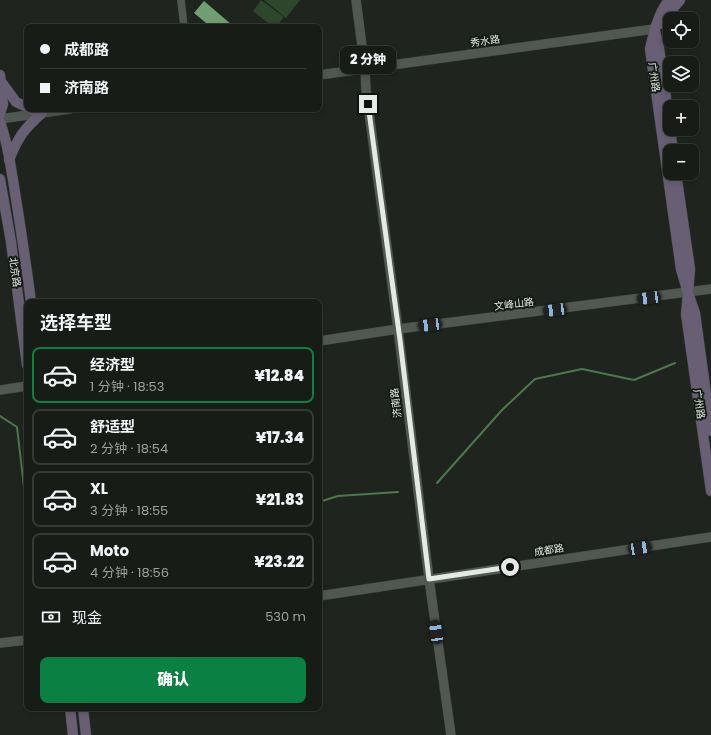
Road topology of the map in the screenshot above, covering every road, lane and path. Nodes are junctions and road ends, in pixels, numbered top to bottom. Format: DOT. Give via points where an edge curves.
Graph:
graph roads {
  1 [pos="181,0"];
  2 [pos="356,0"];
  3 [pos="669,0"];
  4 [pos="680,0"];
  5 [pos="184,24"];
  6 [pos="654,29"];
  7 [pos="365,69"];
  8 [pos="322,75"];
  9 [pos="0,78"];
  10 [pos="666,100"];
  11 [pos="24,106"];
  12 [pos="49,112"];
  13 [pos="42,113"];
  14 [pos="0,114"];
  15 [pos="0,119"];
  16 [pos="0,122"];
  17 [pos="9,160"];
  18 [pos="0,179"];
  19 [pos="677,180"];
  20 [pos="711,289"];
  21 [pos="688,293"];
  22 [pos="31,299"];
  23 [pos="398,329"];
  24 [pos="322,341"];
  25 [pos="24,342"];
  26 [pos="24,386"];
  27 [pos="0,390"];
  28 [pos="711,431"];
  29 [pos="711,491"];
  30 [pos="711,537"];
  31 [pos="429,579"];
  32 [pos="322,596"];
  33 [pos="24,640"];
  34 [pos="0,643"];
  35 [pos="70,711"];
  36 [pos="82,711"];
  37 [pos="73,735"];
  38 [pos="86,735"];
  39 [pos="451,735"];
  1 -- 5 [label="street"];
  2 -- 7 [label="street, 济南路"];
  3 -- 6 [label="main road"];
  4 -- 6 [label="main road"];
  6 -- 7 [label="street, 秀水路"];
  6 -- 10 [label="main road, 广州路"];
  6 -- 21 [label="main road, 广州路" via="650,49 680,269"];
  7 -- 8 [label="street, 秀水路"];
  7 -- 23 [label="street, 济南路"];
  9 -- 11 [label="main road" via="16,102"];
  9 -- 14 [label="main road" via="3,104"];
  12 -- 13 [label="street"];
  13 -- 15 [label="street"];
  13 -- 17 [label="main road" via="21,134"];
  16 -- 17 [label="main road, 北京路" via="5,134"];
  17 -- 22 [label="main road, 北京路"];
  18 -- 25 [label="main road, 北京路"];
  19 -- 21 [label="main road, 广州路" via="690,269"];
  20 -- 21 [label="street, 文峰山路"];
  21 -- 23 [label="street, 文峰山路"];
  21 -- 28 [label="main road, 广州路" via="695,313"];
  21 -- 29 [label="main road, 广州路" via="686,314"];
  23 -- 24 [label="street, 文峰山路"];
  23 -- 31 [label="street, 济南路"];
  26 -- 27 [label="street"];
  30 -- 31 [label="street, 成都路"];
  31 -- 32 [label="street, 成都路"];
  31 -- 39 [label="street, 济南路"];
  33 -- 34 [label="street"];
  35 -- 37 [label="main road"];
  36 -- 38 [label="main road"];
}
